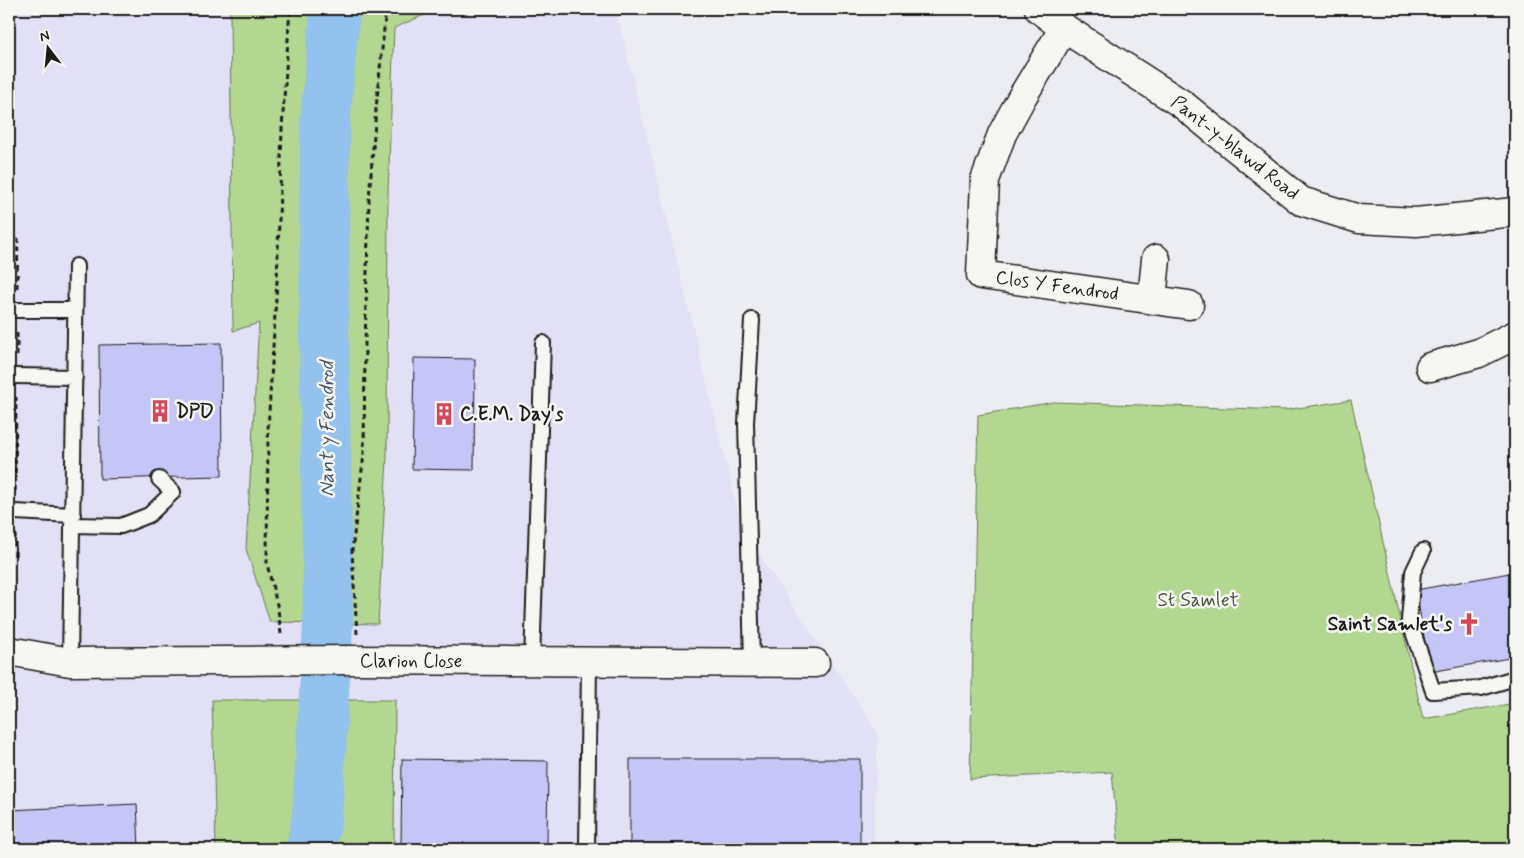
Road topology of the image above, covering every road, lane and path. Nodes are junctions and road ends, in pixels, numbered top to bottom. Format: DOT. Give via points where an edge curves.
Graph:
graph roads {
  1 [pos="290,9"];
  2 [pos="386,9"];
  3 [pos="1039,9"];
  4 [pos="1064,28"];
  5 [pos="1515,212"];
  6 [pos="1156,259"];
  7 [pos="76,266"];
  8 [pos="1152,300"];
  9 [pos="1190,305"];
  10 [pos="17,310"];
  11 [pos="75,310"];
  12 [pos="752,320"];
  13 [pos="1515,335"];
  14 [pos="543,343"];
  15 [pos="1430,368"];
  16 [pos="16,376"];
  17 [pos="75,377"];
  18 [pos="159,479"];
  19 [pos="15,512"];
  20 [pos="72,520"];
  21 [pos="1423,551"];
  22 [pos="9,651"];
  23 [pos="356,661"];
  24 [pos="532,661"];
  25 [pos="70,662"];
  26 [pos="284,662"];
  27 [pos="589,662"];
  28 [pos="752,663"];
  29 [pos="815,663"];
  30 [pos="1515,678"];
  31 [pos="587,849"];
  1 -- 26 [label="path" via="268,429 268,564 278,609"];
  2 -- 23 [label="path" via="369,199 364,454 352,551"];
  3 -- 4 [label="street, Pant-y-blawd Road"];
  4 -- 5 [label="street, Pant-y-blawd Road" via="1182,104 1301,201 1359,219 1416,222"];
  4 -- 8 [label="street, Clos Y Fendrod" via="1002,134 985,180 981,275"];
  6 -- 8 [label="street"];
  7 -- 11 [label="lane"];
  8 -- 9 [label="street, Clos Y Fendrod"];
  10 -- 11 [label="lane"];
  11 -- 17 [label="lane"];
  12 -- 28 [label="lane" via="746,423"];
  13 -- 15 [label="street" via="1479,352"];
  14 -- 24 [label="lane"];
  16 -- 17 [label="lane"];
  17 -- 20 [label="lane"];
  18 -- 20 [label="lane" via="173,492 150,515 121,526"];
  19 -- 20 [label="lane"];
  20 -- 25 [label="lane"];
  21 -- 30 [label="lane" via="1412,572 1409,620 1433,691 1481,688"];
  22 -- 25 [label="street, Clarion Close"];
  23 -- 24 [label="street, Clarion Close"];
  23 -- 26 [label="street, Clarion Close"];
  24 -- 27 [label="street, Clarion Close"];
  25 -- 26 [label="street, Clarion Close"];
  27 -- 28 [label="street, Clarion Close"];
  27 -- 31 [label="lane"];
  28 -- 29 [label="street, Clarion Close"];
}
